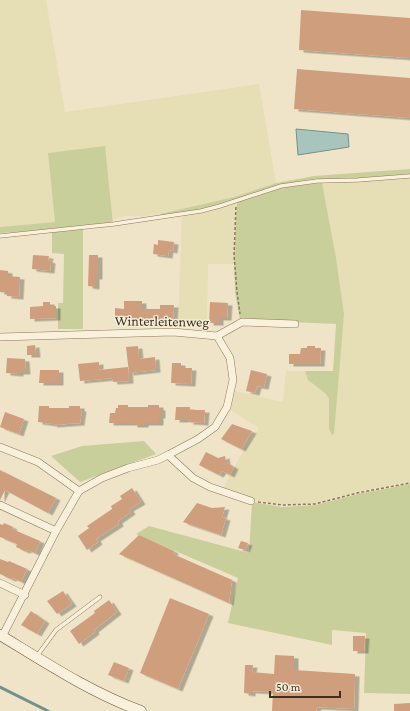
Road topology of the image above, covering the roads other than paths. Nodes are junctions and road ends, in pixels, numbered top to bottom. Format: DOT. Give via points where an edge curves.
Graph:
graph roads {
  1 [pos="410,176"];
  2 [pos="0,236"];
  3 [pos="295,324"];
  4 [pos="217,336"];
  5 [pos="0,337"];
  6 [pos="0,447"];
  7 [pos="168,455"];
  8 [pos="79,491"];
  9 [pos="251,501"];
  10 [pos="0,505"];
  11 [pos="56,531"];
  12 [pos="0,583"];
  13 [pos="24,595"];
  14 [pos="100,597"];
  15 [pos="1,636"];
  16 [pos="36,657"];
  17 [pos="141,711"];
  1 -- 2 [label="lane" via="317,181 281,186 201,211 99,226"];
  3 -- 4 [label="street" via="242,322"];
  4 -- 5 [label="street, Winterleitenweg" via="173,332"];
  4 -- 7 [label="street, Winterleitenweg" via="230,358 233,380 227,407 215,427"];
  6 -- 8 [label="street" via="38,462"];
  7 -- 8 [label="street, Winterleitenweg" via="102,478"];
  7 -- 9 [label="street" via="194,478 210,487"];
  8 -- 11 [label="street"];
  10 -- 11 [label="street"];
  11 -- 13 [label="street"];
  12 -- 13 [label="street"];
  13 -- 15 [label="street"];
  14 -- 16 [label="lane" via="56,630"];
  15 -- 16 [label="main road"];
  16 -- 17 [label="main road" via="115,701"];
}
